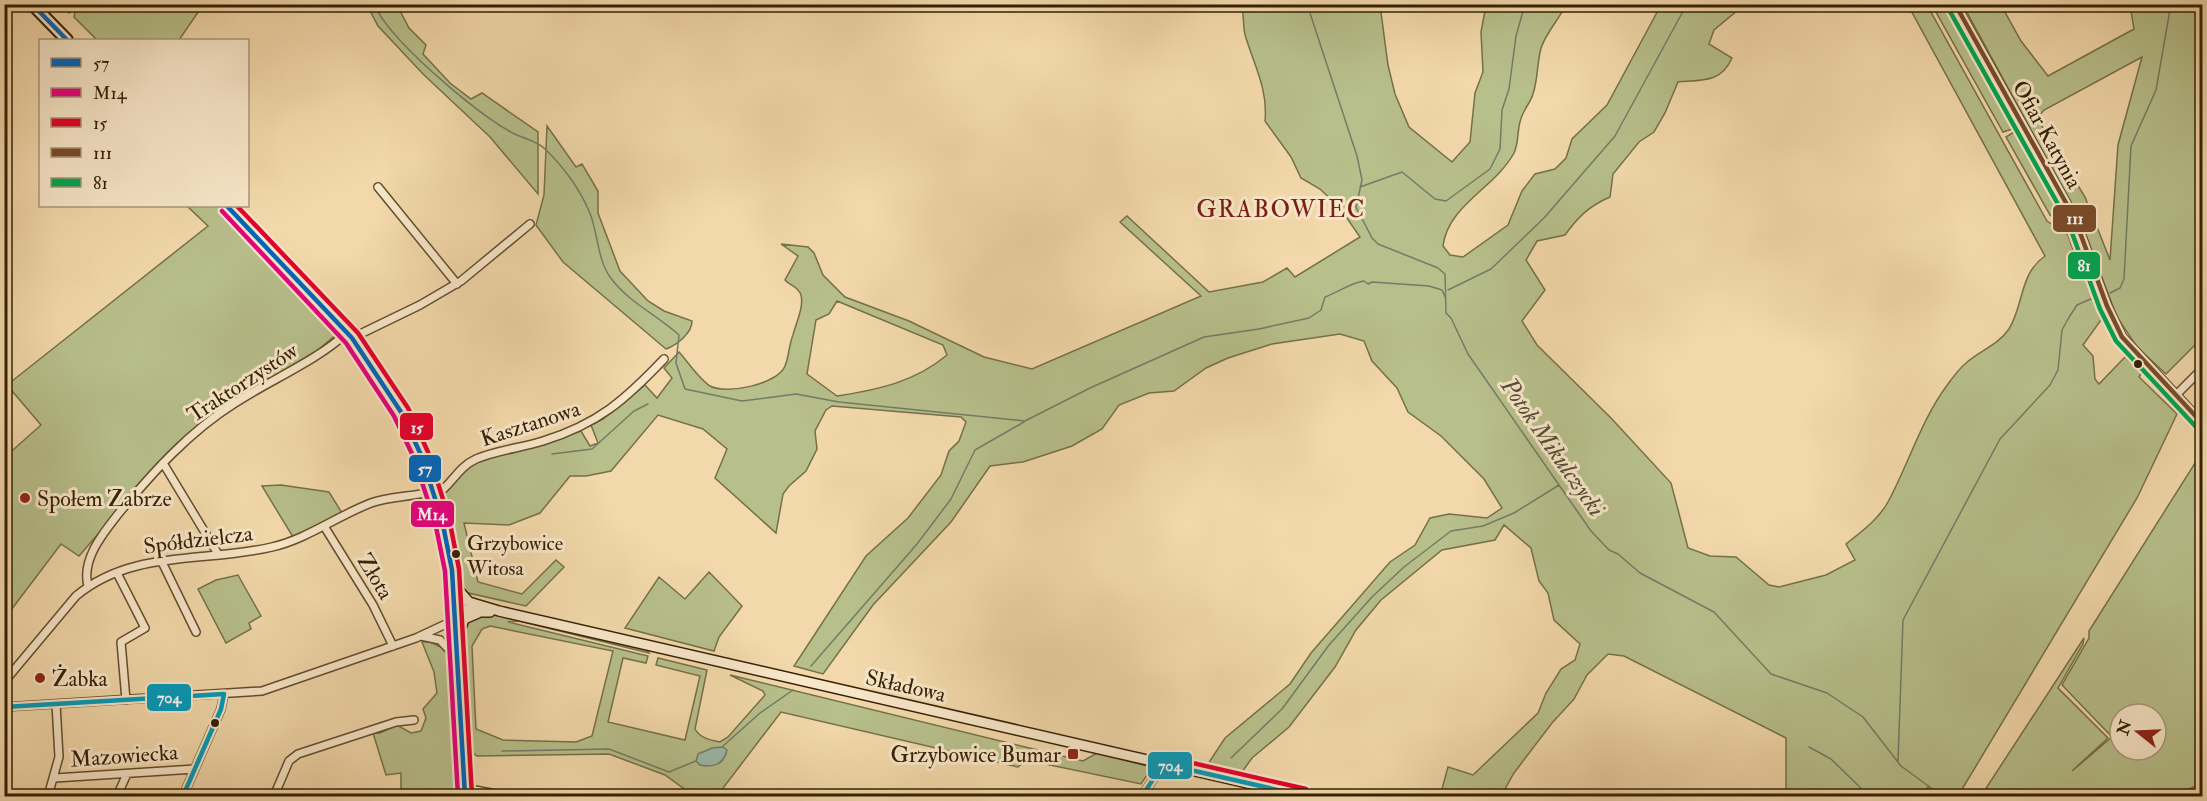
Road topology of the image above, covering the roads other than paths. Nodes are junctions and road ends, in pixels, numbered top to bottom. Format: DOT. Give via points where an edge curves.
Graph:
graph roads {
  1 [pos="32,4"];
  2 [pos="1955,4"];
  3 [pos="67,39"];
  4 [pos="378,187"];
  5 [pos="228,207"];
  6 [pos="530,224"];
  7 [pos="457,284"];
  8 [pos="350,335"];
  9 [pos="664,359"];
  10 [pos="2202,369"];
  11 [pos="2176,395"];
  12 [pos="2202,423"];
  13 [pos="163,463"];
  14 [pos="435,494"];
  15 [pos="324,525"];
  16 [pos="218,554"];
  17 [pos="161,560"];
  18 [pos="117,573"];
  19 [pos="453,584"];
  20 [pos="88,586"];
  21 [pos="455,608"];
  22 [pos="479,609"];
  23 [pos="441,626"];
  24 [pos="196,632"];
  25 [pos="457,634"];
  26 [pos="416,638"];
  27 [pos="443,643"];
  28 [pos="393,646"];
  29 [pos="459,664"];
  30 [pos="4,682"];
  31 [pos="224,694"];
  32 [pos="126,700"];
  33 [pos="56,704"];
  34 [pos="4,707"];
  35 [pos="414,720"];
  36 [pos="1160,763"];
  37 [pos="195,769"];
  38 [pos="127,774"];
  39 [pos="55,778"];
  40 [pos="2202,791"];
  41 [pos="465,792"];
  42 [pos="50,795"];
  43 [pos="117,796"];
  44 [pos="183,796"];
  45 [pos="274,796"];
  46 [pos="506,796"];
  47 [pos="1142,796"];
  48 [pos="1304,796"];
  49 [pos="2192,796"];
  1 -- 3 [label="main road"];
  2 -- 11 [label="street, Ofiar Katynia" via="2075,219 2112,319 2128,345"];
  4 -- 7 [label="street"];
  5 -- 8 [label="main road"];
  6 -- 7 [label="street, Traktorzystów"];
  7 -- 8 [label="street, Traktorzystów"];
  8 -- 13 [label="street, Traktorzystów" via="227,408"];
  8 -- 14 [label="main road" via="405,421"];
  9 -- 14 [label="street, Kasztanowa" via="591,423 541,442 477,459"];
  10 -- 11 [label="street"];
  11 -- 12 [label="street, Ofiar Katynia"];
  13 -- 16 [label="street"];
  13 -- 20 [label="street, Traktorzystów" via="98,540"];
  14 -- 15 [label="street, Spółdzielcza" via="373,502"];
  14 -- 19 [label="main road"];
  15 -- 16 [label="street, Spółdzielcza" via="279,546"];
  15 -- 28 [label="street, Złota"];
  16 -- 17 [label="street, Spółdzielcza"];
  17 -- 18 [label="street, Spółdzielcza"];
  17 -- 24 [label="street"];
  18 -- 20 [label="street, Spółdzielcza"];
  18 -- 32 [label="street" via="145,628 121,642"];
  19 -- 21 [label="main road"];
  19 -- 22 [label="main road, Składowa"];
  20 -- 30 [label="street, Spółdzielcza" via="65,607"];
  21 -- 22 [label="main road, Składowa"];
  21 -- 23 [label="street"];
  21 -- 25 [label="main road"];
  22 -- 25 [label="main road" via="464,619"];
  22 -- 36 [label="main road, Składowa"];
  23 -- 25 [label="street" via="452,623"];
  23 -- 26 [label="street"];
  25 -- 27 [label="street" via="451,644"];
  25 -- 29 [label="main road"];
  26 -- 27 [label="street" via="432,637"];
  26 -- 28 [label="street"];
  27 -- 29 [label="street"];
  28 -- 31 [label="street" via="270,689"];
  29 -- 41 [label="main road"];
  31 -- 32 [label="street"];
  31 -- 37 [label="street"];
  32 -- 33 [label="street"];
  33 -- 34 [label="street"];
  33 -- 39 [label="street" via="59,747"];
  35 -- 45 [label="street" via="396,722 298,754 290,761"];
  36 -- 47 [label="street"];
  36 -- 48 [label="main road, Składowa"];
  37 -- 38 [label="street, Mazowiecka"];
  37 -- 44 [label="street"];
  38 -- 39 [label="street, Mazowiecka"];
  38 -- 43 [label="street"];
  39 -- 42 [label="street"];
  40 -- 49 [label="main road"];
  41 -- 46 [label="street"];
}
